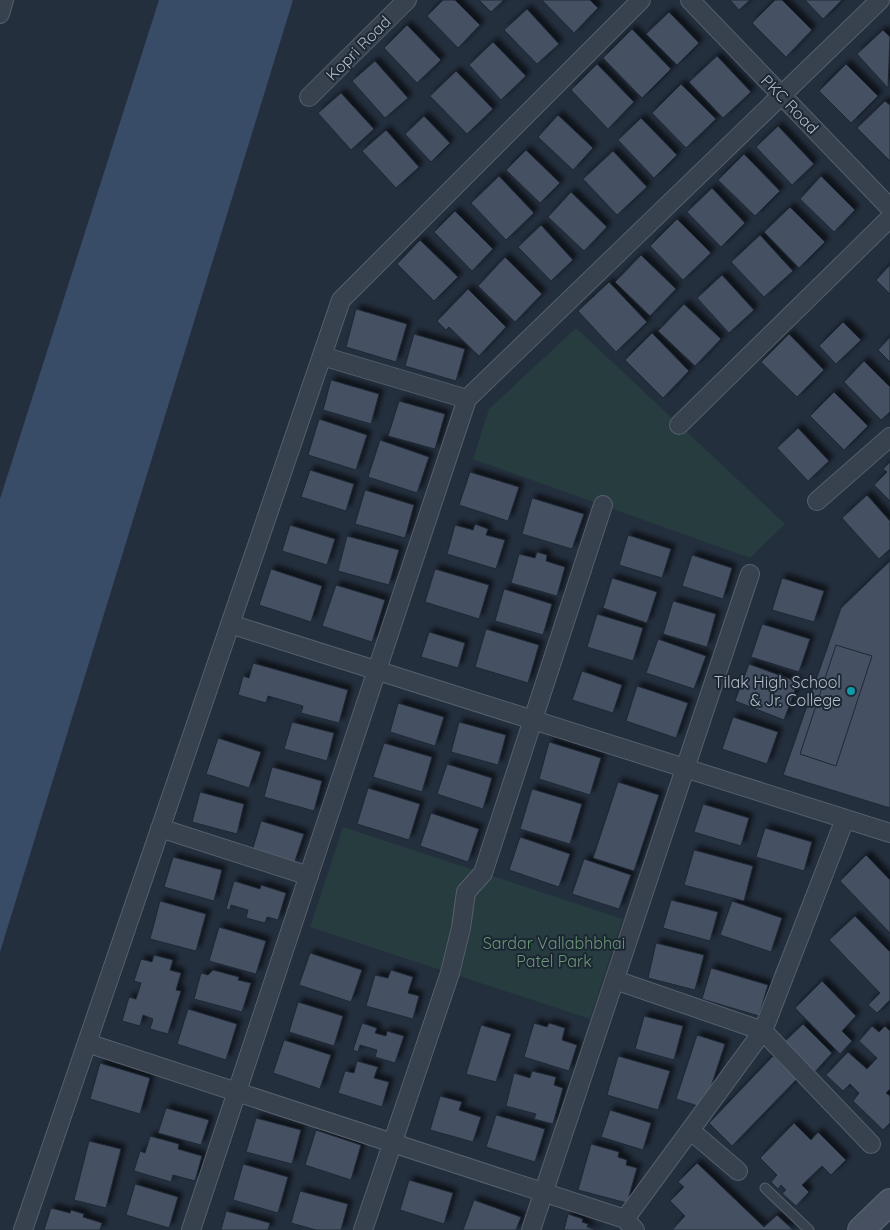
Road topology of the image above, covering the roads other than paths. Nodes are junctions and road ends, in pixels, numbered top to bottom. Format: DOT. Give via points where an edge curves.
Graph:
graph roads {
  1 [pos="4,0"];
  2 [pos="407,0"];
  3 [pos="641,0"];
  4 [pos="690,0"];
  5 [pos="880,0"];
  6 [pos="0,14"];
  7 [pos="782,95"];
  8 [pos="309,97"];
  9 [pos="890,208"];
  10 [pos="890,218"];
  11 [pos="322,356"];
  12 [pos="467,399"];
  13 [pos="679,425"];
  14 [pos="890,437"];
  15 [pos="817,502"];
  16 [pos="603,505"];
  17 [pos="750,574"];
  18 [pos="230,624"];
  19 [pos="377,671"];
  20 [pos="533,720"];
  21 [pos="687,769"];
  22 [pos="845,819"];
  23 [pos="160,828"];
  24 [pos="890,833"];
  25 [pos="309,876"];
  26 [pos="616,980"];
  27 [pos="763,1031"];
  28 [pos="87,1043"];
  29 [pos="237,1092"];
  30 [pos="690,1130"];
  31 [pos="392,1143"];
  32 [pos="871,1144"];
  33 [pos="738,1171"];
  34 [pos="765,1188"];
  35 [pos="544,1192"];
  36 [pos="890,1202"];
  37 [pos="630,1224"];
  38 [pos="23,1230"];
  39 [pos="191,1230"];
  40 [pos="363,1230"];
  41 [pos="531,1230"];
  42 [pos="809,1230"];
  43 [pos="861,1230"];
  1 -- 6 [label="street"];
  2 -- 8 [label="street, Kopri Road"];
  3 -- 11 [label="street" via="341,300"];
  4 -- 7 [label="street, PKC Road"];
  5 -- 7 [label="street"];
  7 -- 9 [label="street, PKC Road"];
  7 -- 12 [label="street"];
  10 -- 13 [label="street"];
  11 -- 12 [label="street"];
  11 -- 18 [label="street"];
  12 -- 19 [label="street"];
  14 -- 15 [label="street"];
  16 -- 20 [label="street"];
  17 -- 21 [label="street"];
  18 -- 19 [label="street"];
  18 -- 23 [label="street"];
  19 -- 20 [label="street"];
  19 -- 25 [label="street"];
  20 -- 21 [label="street"];
  20 -- 31 [label="street" via="483,873 466,892 450,973"];
  21 -- 22 [label="street"];
  21 -- 26 [label="street"];
  22 -- 24 [label="street"];
  22 -- 27 [label="street"];
  23 -- 25 [label="street"];
  23 -- 28 [label="street"];
  25 -- 29 [label="street"];
  26 -- 27 [label="street"];
  26 -- 35 [label="street"];
  27 -- 30 [label="street"];
  27 -- 32 [label="street"];
  28 -- 29 [label="street"];
  28 -- 38 [label="street"];
  29 -- 31 [label="street"];
  29 -- 39 [label="street"];
  30 -- 33 [label="street"];
  30 -- 37 [label="street"];
  31 -- 35 [label="street"];
  31 -- 40 [label="street"];
  34 -- 42 [label="lane"];
  35 -- 37 [label="street"];
  35 -- 41 [label="street"];
  36 -- 43 [label="main road"];
}
